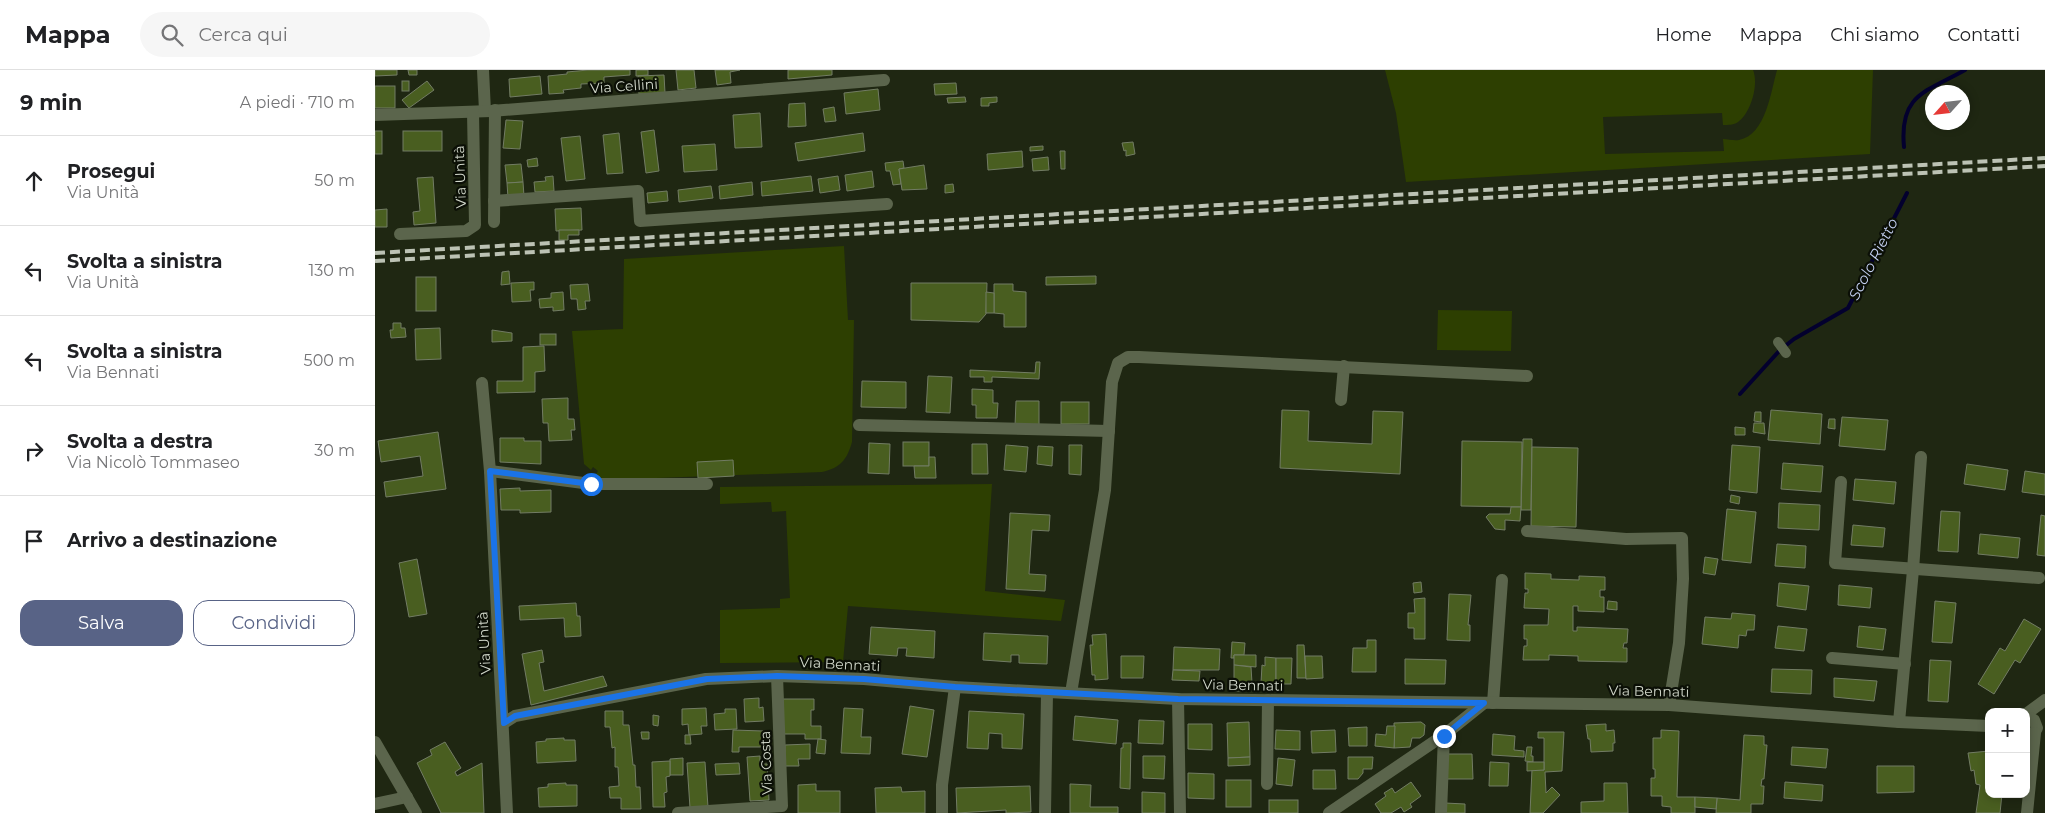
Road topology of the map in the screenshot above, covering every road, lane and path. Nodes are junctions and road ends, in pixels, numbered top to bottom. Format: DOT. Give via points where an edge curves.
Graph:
graph roads {
  1 [pos="483,70"];
  2 [pos="884,80"];
  3 [pos="484,111"];
  4 [pos="375,115"];
  5 [pos="494,201"];
  6 [pos="887,204"];
  7 [pos="494,222"];
  8 [pos="400,234"];
  9 [pos="1778,342"];
  10 [pos="1786,353"];
  11 [pos="1344,366"];
  12 [pos="1527,376"];
  13 [pos="482,383"];
  14 [pos="1341,400"];
  15 [pos="859,425"];
  16 [pos="1109,430"];
  17 [pos="1921,457"];
  18 [pos="490,471"];
  19 [pos="1841,482"];
  20 [pos="707,484"];
  21 [pos="1527,531"];
  22 [pos="1913,570"];
  23 [pos="2039,578"];
  24 [pos="1502,580"];
  25 [pos="1832,658"];
  26 [pos="1905,664"];
  27 [pos="777,676"];
  28 [pos="955,687"];
  29 [pos="1047,693"];
  30 [pos="1071,693"];
  31 [pos="1178,699"];
  32 [pos="1268,700"];
  33 [pos="2045,700"];
  34 [pos="1489,703"];
  35 [pos="1669,705"];
  36 [pos="2045,707"];
  37 [pos="1899,722"];
  38 [pos="504,723"];
  39 [pos="2030,725"];
  40 [pos="1985,726"];
  41 [pos="1444,736"];
  42 [pos="375,742"];
  43 [pos="2029,753"];
  44 [pos="1267,784"];
  45 [pos="407,797"];
  46 [pos="375,804"];
  47 [pos="782,810"];
  48 [pos="416,813"];
  49 [pos="507,813"];
  50 [pos="678,813"];
  51 [pos="942,813"];
  52 [pos="1045,813"];
  53 [pos="1180,813"];
  54 [pos="1329,813"];
  55 [pos="1441,813"];
  56 [pos="2027,813"];
  1 -- 3 [label="street, Via Unità"];
  2 -- 3 [label="street, Via Cellini"];
  3 -- 4 [label="street, Via Cellini"];
  3 -- 5 [label="street, Via Unità"];
  3 -- 8 [label="street, Via Unità" via="475,225 466,231"];
  5 -- 6 [label="street" via="638,191 640,221"];
  5 -- 7 [label="street, Via Unità"];
  9 -- 10 [label="street"];
  11 -- 12 [label="street"];
  11 -- 14 [label="street"];
  11 -- 16 [label="street" via="1128,357 1118,363 1115,370"];
  13 -- 18 [label="street, Via Unità"];
  15 -- 16 [label="street"];
  16 -- 30 [label="street" via="1105,490"];
  17 -- 22 [label="street"];
  18 -- 20 [label="street" via="591,484"];
  18 -- 38 [label="street, Via Unità"];
  19 -- 22 [label="street" via="1835,563"];
  21 -- 35 [label="street" via="1626,539 1682,538 1679,643"];
  22 -- 23 [label="street"];
  22 -- 26 [label="street"];
  24 -- 34 [label="street"];
  25 -- 26 [label="street"];
  26 -- 37 [label="street"];
  27 -- 28 [label="street, Via Bennati"];
  27 -- 38 [label="street, Via Bennati" via="707,679 515,716"];
  27 -- 47 [label="street, Via Costa"];
  28 -- 29 [label="street, Via Bennati"];
  28 -- 51 [label="street" via="942,785"];
  29 -- 30 [label="street, Via Bennati"];
  29 -- 52 [label="street"];
  30 -- 31 [label="street, Via Bennati"];
  31 -- 32 [label="street, Via Bennati"];
  31 -- 53 [label="street"];
  32 -- 34 [label="street, Via Bennati"];
  32 -- 44 [label="street"];
  33 -- 39 [label="street"];
  34 -- 35 [label="street, Via Bennati"];
  34 -- 41 [label="street"];
  35 -- 37 [label="street, Via Bennati"];
  36 -- 39 [label="street"];
  37 -- 40 [label="street, Via Bennati"];
  38 -- 49 [label="street, Via Unità"];
  41 -- 54 [label="street"];
  41 -- 55 [label="street"];
  42 -- 45 [label="street"];
  43 -- 56 [label="street"];
  45 -- 46 [label="street"];
  45 -- 48 [label="street"];
  47 -- 50 [label="street, Via Costa"];
}
